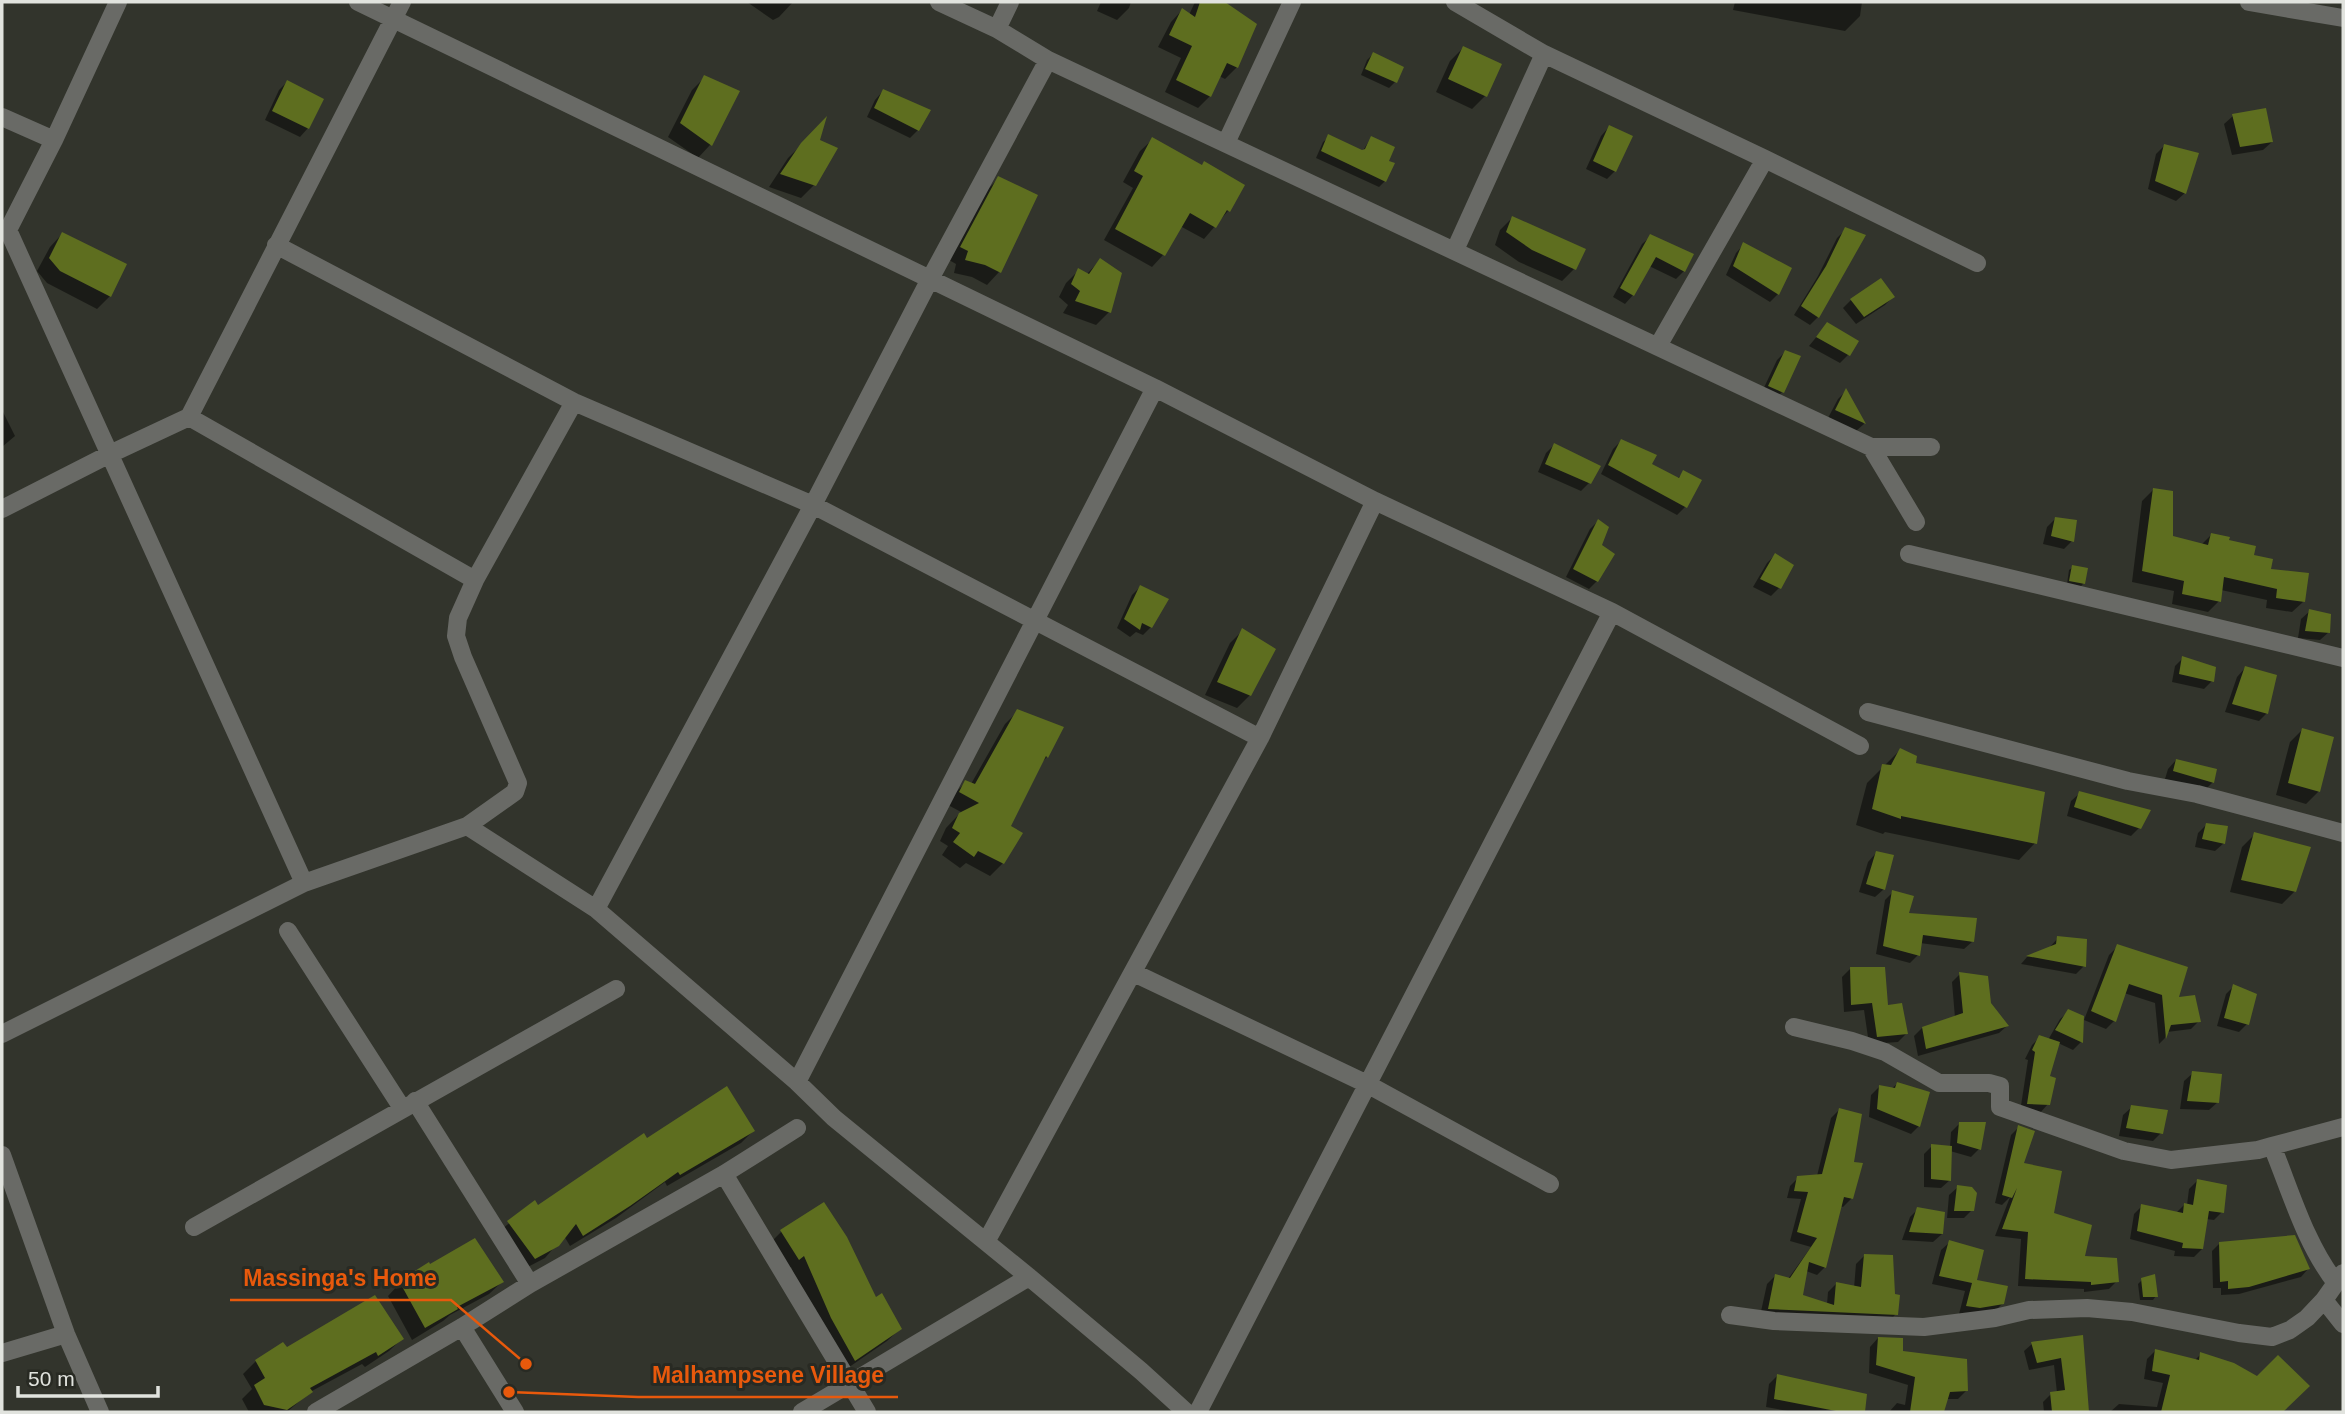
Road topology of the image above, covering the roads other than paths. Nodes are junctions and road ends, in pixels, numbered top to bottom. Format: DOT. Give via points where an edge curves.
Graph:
graph roads {
  1 [pos="118,2"];
  2 [pos="358,2"];
  3 [pos="402,2"];
  4 [pos="939,2"];
  5 [pos="1010,2"];
  6 [pos="1292,2"];
  7 [pos="1455,2"];
  8 [pos="2249,2"];
  9 [pos="394,18"];
  10 [pos="2343,19"];
  11 [pos="997,29"];
  12 [pos="1544,54"];
  13 [pos="1048,60"];
  14 [pos="2,117"];
  15 [pos="54,140"];
  16 [pos="1226,144"];
  17 [pos="1765,159"];
  18 [pos="5,231"];
  19 [pos="276,244"];
  20 [pos="1455,250"];
  21 [pos="1977,263"];
  22 [pos="930,279"];
  23 [pos="1658,346"];
  24 [pos="1155,388"];
  25 [pos="574,402"];
  26 [pos="190,417"];
  27 [pos="1871,447"];
  28 [pos="1931,447"];
  29 [pos="110,454"];
  30 [pos="1375,501"];
  31 [pos="813,505"];
  32 [pos="2,509"];
  33 [pos="1916,523"];
  34 [pos="1909,554"];
  35 [pos="475,580"];
  36 [pos="1612,612"];
  37 [pos="1036,620"];
  38 [pos="2343,658"];
  39 [pos="1868,712"];
  40 [pos="1260,738"];
  41 [pos="1860,746"];
  42 [pos="467,825"];
  43 [pos="2343,833"];
  44 [pos="304,883"];
  45 [pos="596,909"];
  46 [pos="288,931"];
  47 [pos="1134,972"];
  48 [pos="616,989"];
  49 [pos="1794,1027"];
  50 [pos="2,1034"];
  51 [pos="797,1082"];
  52 [pos="1367,1084"];
  53 [pos="409,1105"];
  54 [pos="2343,1127"];
  55 [pos="797,1128"];
  56 [pos="2272,1146"];
  57 [pos="2,1155"];
  58 [pos="724,1174"];
  59 [pos="1550,1184"];
  60 [pos="194,1227"];
  61 [pos="986,1242"];
  62 [pos="1029,1277"];
  63 [pos="2340,1278"];
  64 [pos="530,1284"];
  65 [pos="2324,1300"];
  66 [pos="1730,1315"];
  67 [pos="2343,1324"];
  68 [pos="462,1327"];
  69 [pos="66,1334"];
  70 [pos="2,1353"];
  71 [pos="851,1383"];
  72 [pos="100,1412"];
  73 [pos="316,1412"];
  74 [pos="514,1412"];
  75 [pos="802,1412"];
  76 [pos="867,1412"];
  77 [pos="1186,1412"];
  78 [pos="1198,1412"];
  1 -- 15 [label="street"];
  2 -- 9 [label="street"];
  3 -- 9 [label="street"];
  4 -- 11 [label="street"];
  5 -- 11 [label="street"];
  6 -- 16 [label="street"];
  7 -- 12 [label="street"];
  8 -- 10 [label="street"];
  9 -- 19 [label="street"];
  9 -- 22 [label="street"];
  11 -- 13 [label="street"];
  12 -- 17 [label="street"];
  12 -- 20 [label="street"];
  13 -- 16 [label="street"];
  13 -- 22 [label="street"];
  14 -- 15 [label="street"];
  15 -- 18 [label="street"];
  16 -- 20 [label="street"];
  17 -- 21 [label="street"];
  17 -- 23 [label="street"];
  18 -- 29 [label="street"];
  19 -- 25 [label="street"];
  19 -- 26 [label="street"];
  20 -- 23 [label="street"];
  22 -- 24 [label="street"];
  22 -- 31 [label="street"];
  23 -- 27 [label="street"];
  24 -- 30 [label="street"];
  24 -- 37 [label="street"];
  25 -- 31 [label="street"];
  25 -- 35 [label="street"];
  26 -- 29 [label="street"];
  26 -- 35 [label="street"];
  27 -- 28 [label="street"];
  27 -- 33 [label="street"];
  29 -- 32 [label="street"];
  29 -- 44 [label="street"];
  30 -- 36 [label="street"];
  30 -- 40 [label="street"];
  31 -- 37 [label="street"];
  31 -- 45 [label="street"];
  34 -- 38 [label="street"];
  35 -- 42 [label="street" via="458,618 456,636 518,783 515,792"];
  36 -- 41 [label="street"];
  36 -- 52 [label="street"];
  37 -- 40 [label="street"];
  37 -- 51 [label="street"];
  39 -- 43 [label="street"];
  40 -- 47 [label="street"];
  42 -- 44 [label="street"];
  42 -- 45 [label="street"];
  44 -- 50 [label="street"];
  45 -- 51 [label="street"];
  46 -- 53 [label="street"];
  47 -- 52 [label="street"];
  47 -- 61 [label="street"];
  48 -- 53 [label="street"];
  49 -- 56 [label="street" via="1885,1052 1939,1083 2000,1086 2000,1107 2124,1151 2171,1160"];
  51 -- 61 [label="street" via="834,1118"];
  52 -- 59 [label="street"];
  52 -- 78 [label="street"];
  53 -- 60 [label="street"];
  53 -- 64 [label="street"];
  54 -- 56 [label="street"];
  55 -- 58 [label="street"];
  56 -- 63 [label="street" via="2324,1267"];
  57 -- 69 [label="street"];
  58 -- 64 [label="street"];
  58 -- 71 [label="street"];
  61 -- 62 [label="street"];
  62 -- 71 [label="street"];
  62 -- 77 [label="street"];
  63 -- 65 [label="street"];
  64 -- 68 [label="street"];
  65 -- 66 [label="street" via="2290,1330 2272,1337 2087,1308 2029,1310 1924,1327"];
  65 -- 67 [label="street"];
  68 -- 73 [label="street"];
  68 -- 74 [label="street"];
  69 -- 70 [label="street"];
  69 -- 72 [label="street"];
  71 -- 75 [label="street"];
  71 -- 76 [label="street"];
}
